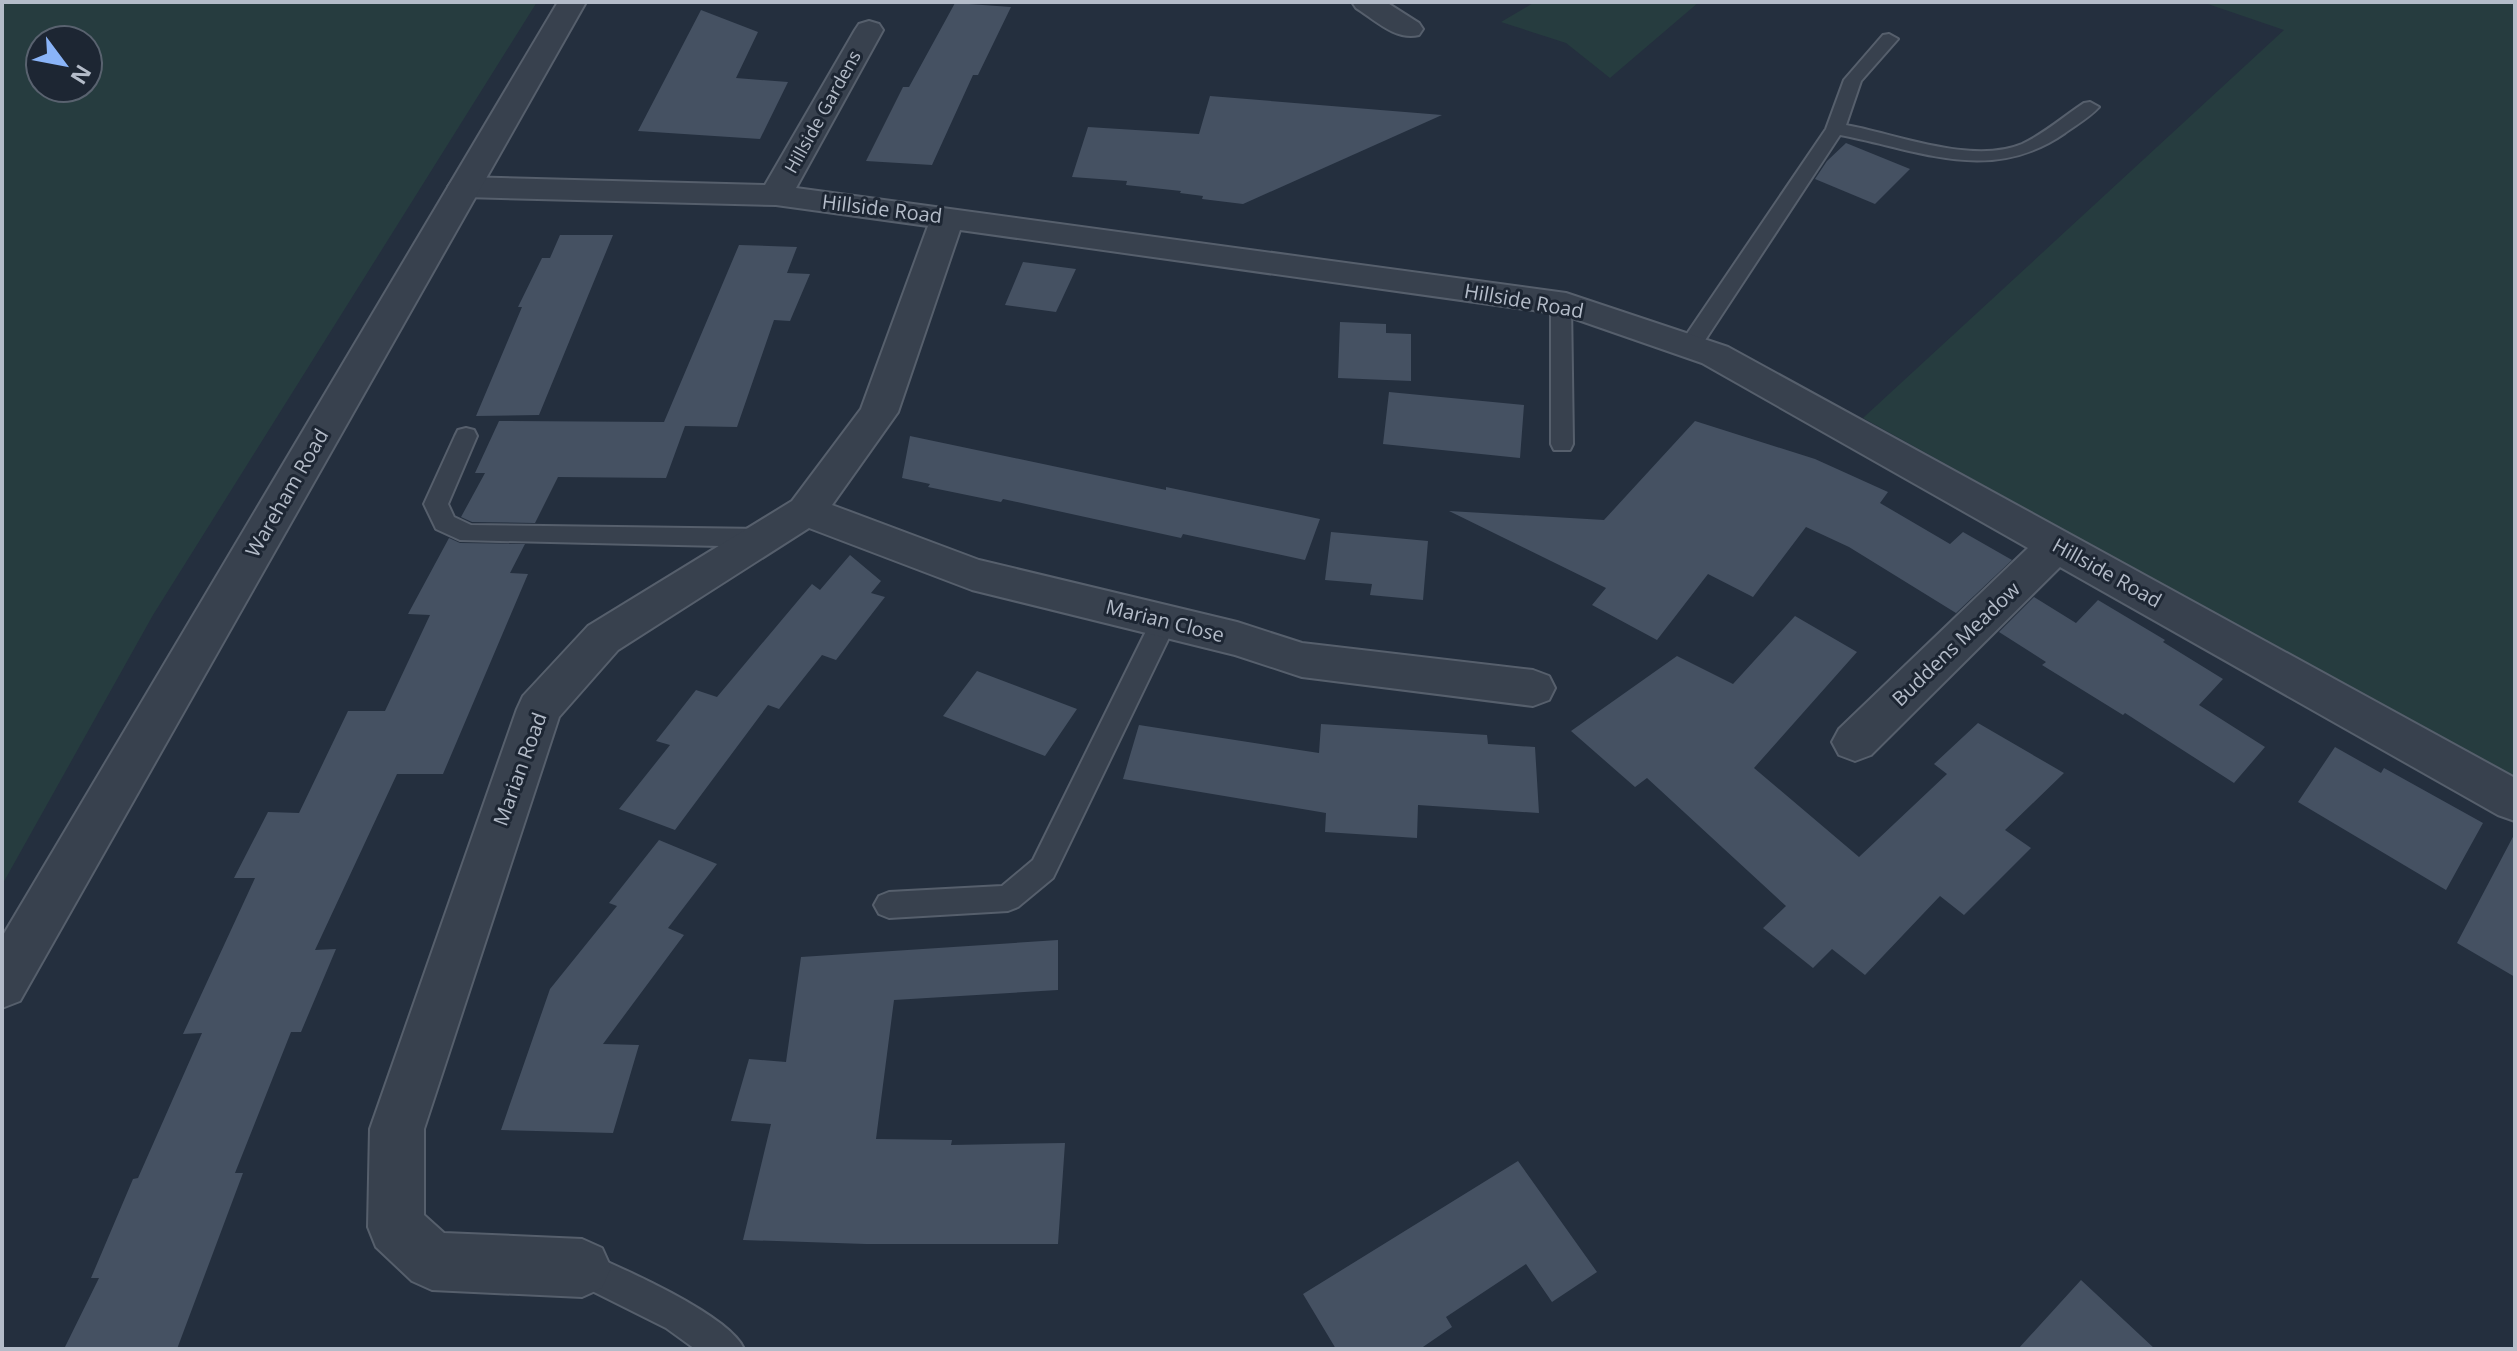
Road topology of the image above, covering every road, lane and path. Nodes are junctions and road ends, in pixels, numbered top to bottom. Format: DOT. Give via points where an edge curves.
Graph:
graph roads {
  1 [pos="572,2"];
  2 [pos="1366,2"];
  3 [pos="1409,29"];
  4 [pos="869,30"];
  5 [pos="1889,39"];
  6 [pos="2090,107"];
  7 [pos="1835,129"];
  8 [pos="464,187"];
  9 [pos="776,195"];
  10 [pos="948,217"];
  11 [pos="1561,303"];
  12 [pos="1690,346"];
  13 [pos="466,436"];
  14 [pos="1562,444"];
  15 [pos="806,511"];
  16 [pos="763,538"];
  17 [pos="2057,545"];
  18 [pos="1164,621"];
  19 [pos="1533,688"];
  20 [pos="1855,742"];
  21 [pos="2515,801"];
  22 [pos="889,905"];
  23 [pos="2,984"];
  24 [pos="582,1268"];
  25 [pos="726,1349"];
  1 -- 8 [label="street, Wareham Road"];
  2 -- 3 [label="street"];
  4 -- 9 [label="street, Hillside Gardens"];
  5 -- 7 [label="lane" via="1853,80"];
  6 -- 7 [label="lane" via="2027,148 2001,156"];
  7 -- 12 [label="lane"];
  8 -- 9 [label="street, Hillside Road"];
  8 -- 23 [label="street, Wareham Road"];
  9 -- 10 [label="street, Hillside Road"];
  10 -- 11 [label="street, Hillside Road"];
  10 -- 15 [label="street, Marian Road" via="879,412"];
  11 -- 12 [label="street, Hillside Road"];
  11 -- 14 [label="lane"];
  12 -- 17 [label="street, Hillside Road" via="1715,355"];
  13 -- 16 [label="lane" via="436,504 444,523 468,534"];
  15 -- 16 [label="street, Marian Road"];
  15 -- 18 [label="street, Marian Close" via="972,574"];
  16 -- 24 [label="street, Marian Road" via="603,638 539,709 397,1129 396,1227 432,1261"];
  17 -- 20 [label="street, Buddens Meadow"];
  17 -- 21 [label="street, Hillside Road"];
  18 -- 19 [label="street, Marian Close" via="1302,660"];
  18 -- 22 [label="lane" via="1043,869 1008,898"];
  24 -- 25 [label="lane" via="678,1316"];
}
